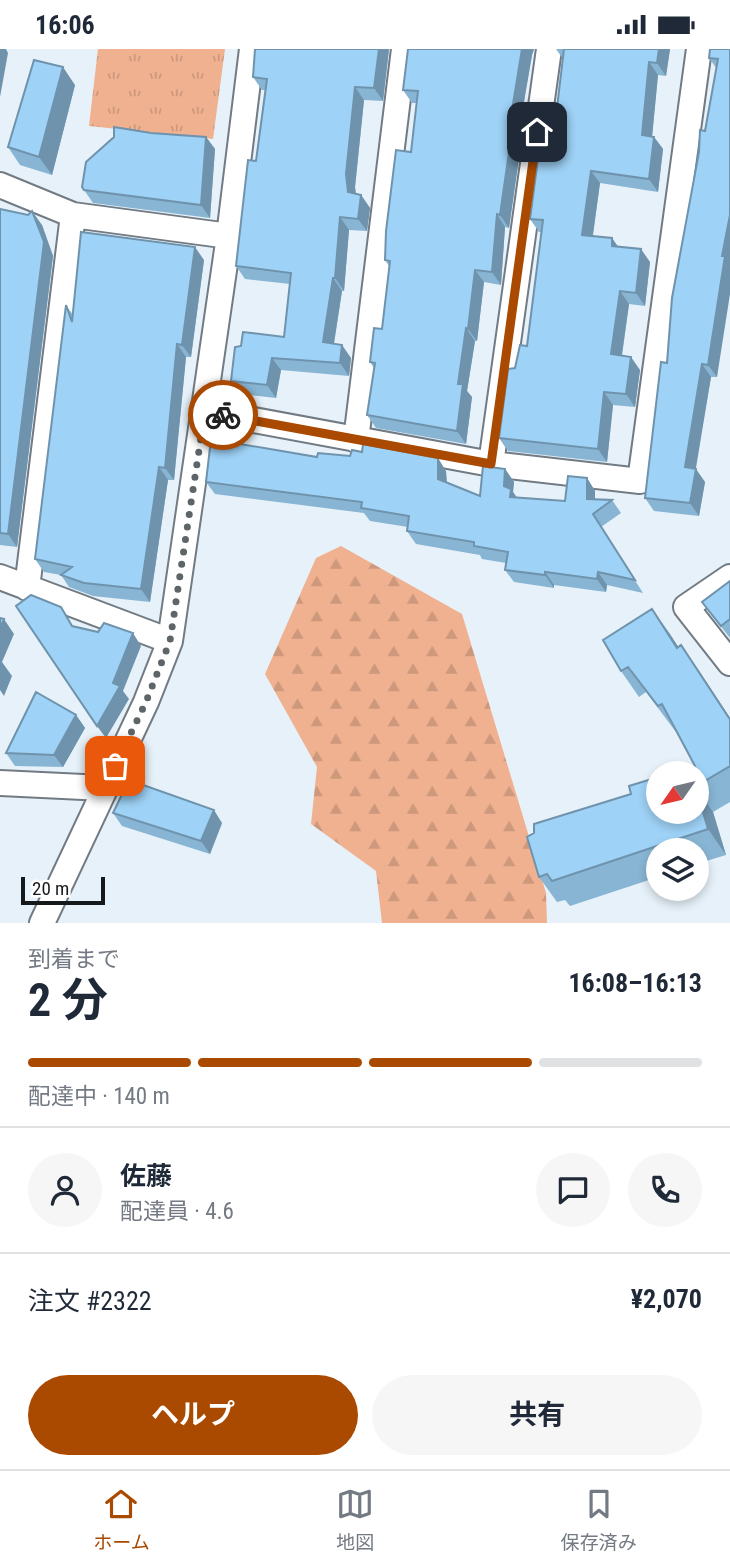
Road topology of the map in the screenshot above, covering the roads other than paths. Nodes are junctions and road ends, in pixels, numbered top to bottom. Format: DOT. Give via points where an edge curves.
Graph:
graph roads {
  1 [pos="252,49"];
  2 [pos="404,49"];
  3 [pos="549,49"];
  4 [pos="699,49"];
  5 [pos="0,185"];
  6 [pos="73,215"];
  7 [pos="229,236"];
  8 [pos="205,411"];
  9 [pos="356,440"];
  10 [pos="491,464"];
  11 [pos="0,576"];
  12 [pos="730,576"];
  13 [pos="27,588"];
  14 [pos="170,641"];
  15 [pos="730,663"];
  16 [pos="0,783"];
  17 [pos="104,787"];
  18 [pos="42,923"];
  1 -- 7 [label="street"];
  2 -- 9 [label="street"];
  3 -- 10 [label="street"];
  4 -- 10 [label="street" via="640,481"];
  5 -- 6 [label="street"];
  6 -- 7 [label="street"];
  6 -- 13 [label="street"];
  7 -- 8 [label="street"];
  8 -- 9 [label="street"];
  8 -- 14 [label="street"];
  9 -- 10 [label="street"];
  11 -- 13 [label="street"];
  12 -- 15 [label="street" via="686,607"];
  13 -- 14 [label="street"];
  14 -- 17 [label="street"];
  16 -- 17 [label="street"];
  17 -- 18 [label="street"];
}
